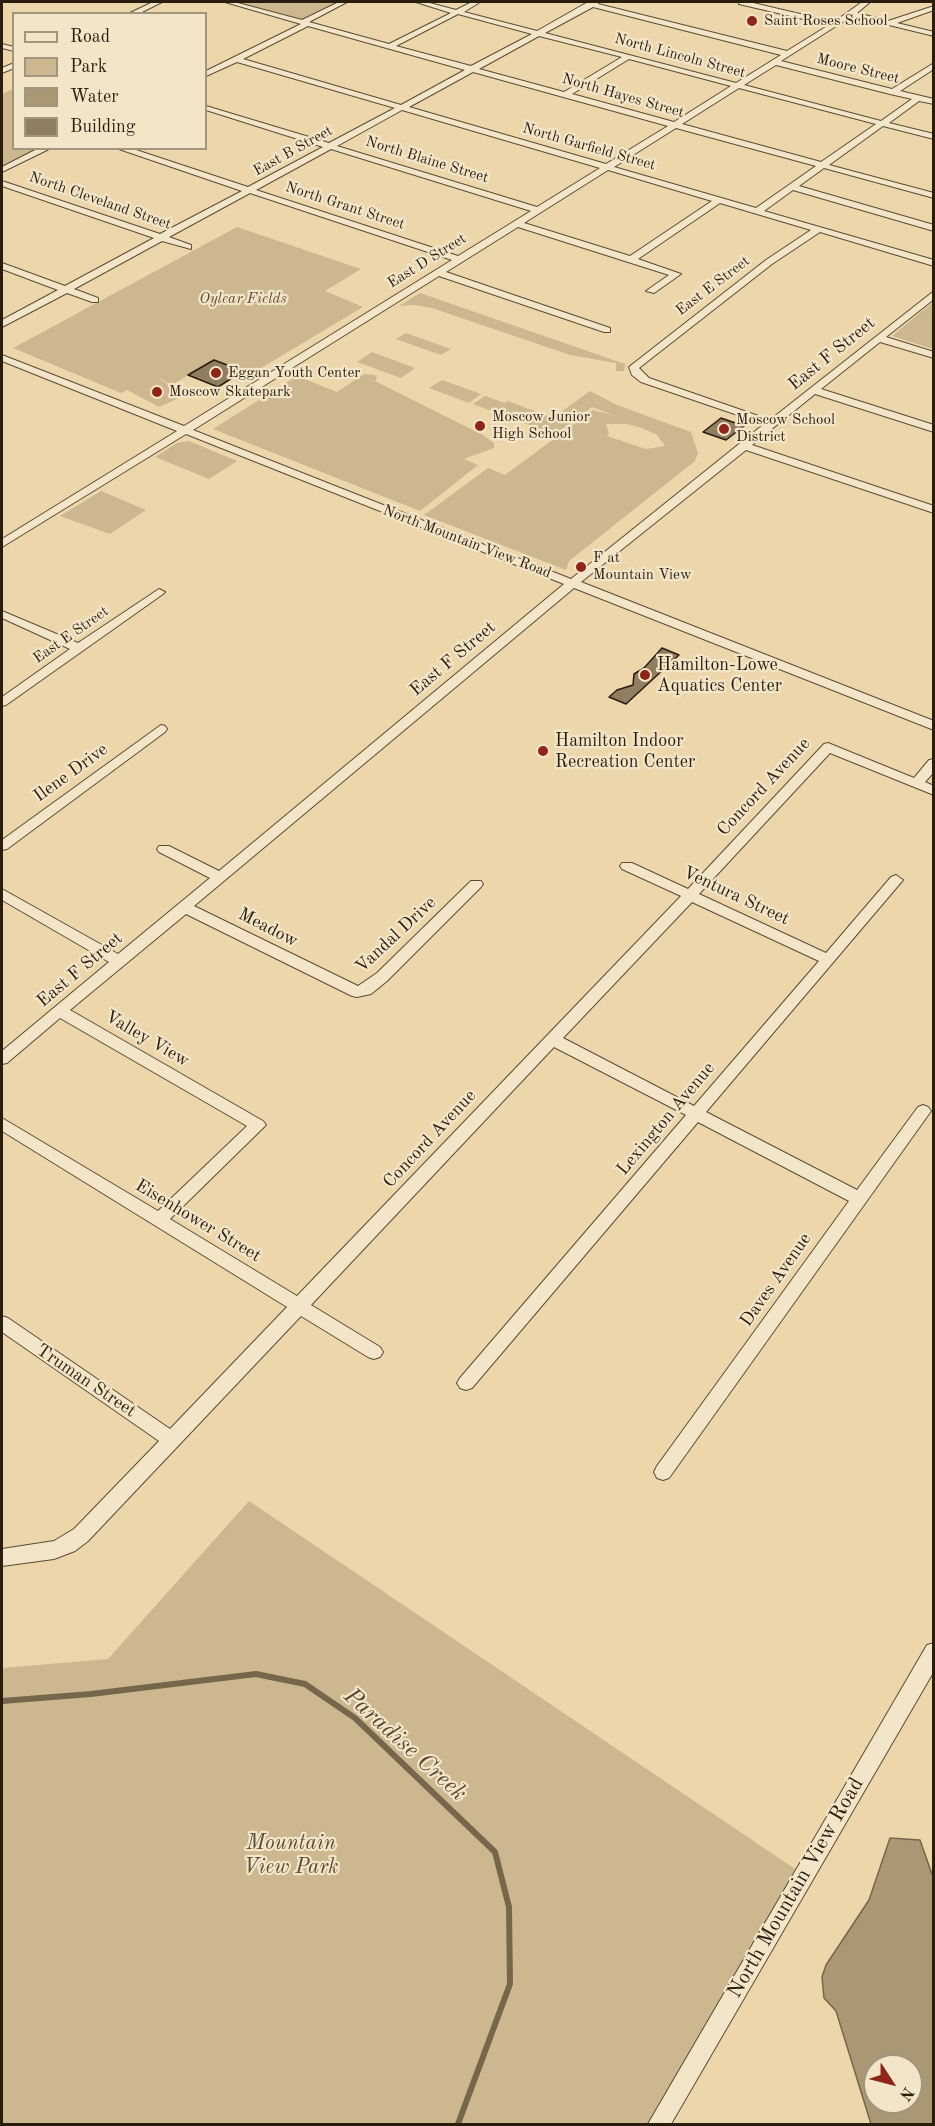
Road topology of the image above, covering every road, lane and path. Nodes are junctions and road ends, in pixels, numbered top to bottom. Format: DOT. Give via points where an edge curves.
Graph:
graph roads {
  1 [pos="158,2"];
  2 [pos="228,2"];
  3 [pos="344,2"];
  4 [pos="419,2"];
  5 [pos="477,2"];
  6 [pos="742,2"];
  7 [pos="866,2"];
  8 [pos="594,3"];
  9 [pos="933,8"];
  10 [pos="458,11"];
  11 [pos="136,12"];
  12 [pos="851,14"];
  13 [pos="305,23"];
  14 [pos="890,23"];
  15 [pos="835,24"];
  16 [pos="538,33"];
  17 [pos="933,34"];
  18 [pos="390,46"];
  19 [pos="788,54"];
  20 [pos="628,57"];
  21 [pos="236,59"];
  22 [pos="775,62"];
  23 [pos="933,64"];
  24 [pos="472,69"];
  25 [pos="207,74"];
  26 [pos="738,85"];
  27 [pos="893,92"];
  28 [pos="566,94"];
  29 [pos="918,98"];
  30 [pos="933,102"];
  31 [pos="402,107"];
  32 [pos="207,108"];
  33 [pos="884,124"];
  34 [pos="675,125"];
  35 [pos="933,137"];
  36 [pos="331,146"];
  37 [pos="43,150"];
  38 [pos="126,150"];
  39 [pos="823,165"];
  40 [pos="607,166"];
  41 [pos="2,170"];
  42 [pos="2,183"];
  43 [pos="792,187"];
  44 [pos="248,191"];
  45 [pos="933,196"];
  46 [pos="719,200"];
  47 [pos="536,210"];
  48 [pos="758,211"];
  49 [pos="515,223"];
  50 [pos="933,228"];
  51 [pos="819,229"];
  52 [pos="161,238"];
  53 [pos="188,247"];
  54 [pos="459,259"];
  55 [pos="631,260"];
  56 [pos="933,263"];
  57 [pos="2,266"];
  58 [pos="437,272"];
  59 [pos="66,290"];
  60 [pos="651,291"];
  61 [pos="933,294"];
  62 [pos="95,300"];
  63 [pos="2,324"];
  64 [pos="607,330"];
  65 [pos="881,339"];
  66 [pos="933,355"];
  67 [pos="2,358"];
  68 [pos="816,391"];
  69 [pos="773,424"];
  70 [pos="933,429"];
  71 [pos="183,430"];
  72 [pos="746,446"];
  73 [pos="933,510"];
  74 [pos="2,544"];
  75 [pos="572,584"];
  76 [pos="159,592"];
  77 [pos="2,614"];
  78 [pos="78,648"];
  79 [pos="2,702"];
  80 [pos="933,726"];
  81 [pos="161,729"];
  82 [pos="933,763"];
  83 [pos="916,784"];
  84 [pos="933,791"];
  85 [pos="2,846"];
  86 [pos="164,849"];
  87 [pos="627,866"];
  88 [pos="220,877"];
  89 [pos="896,879"];
  90 [pos="476,884"];
  91 [pos="2,894"];
  92 [pos="690,895"];
  93 [pos="184,907"];
  94 [pos="830,960"];
  95 [pos="119,961"];
  96 [pos="335,983"];
  97 [pos="59,1011"];
  98 [pos="552,1039"];
  99 [pos="2,1059"];
  100 [pos="923,1111"];
  101 [pos="696,1113"];
  102 [pos="2,1124"];
  103 [pos="858,1198"];
  104 [pos="159,1220"];
  105 [pos="300,1305"];
  106 [pos="2,1323"];
  107 [pos="374,1352"];
  108 [pos="466,1383"];
  109 [pos="171,1439"];
  110 [pos="663,1472"];
  111 [pos="2,1557"];
  112 [pos="933,1652"];
  113 [pos="659,2124"];
  1 -- 11 [label="street"];
  2 -- 13 [label="street, North Hayes Street"];
  3 -- 13 [label="street"];
  4 -- 10 [label="street, North Lincoln Street"];
  5 -- 10 [label="street"];
  6 -- 15 [label="street"];
  7 -- 12 [label="street, East D Street"];
  8 -- 16 [label="street, East B Street"];
  8 -- 19 [label="street"];
  9 -- 14 [label="street"];
  10 -- 16 [label="street, North Lincoln Street"];
  10 -- 18 [label="street"];
  12 -- 14 [label="street"];
  12 -- 15 [label="street, East D Street"];
  13 -- 18 [label="street, North Hayes Street"];
  13 -- 21 [label="street"];
  14 -- 17 [label="street"];
  15 -- 19 [label="street, East D Street"];
  16 -- 20 [label="street, North Lincoln Street"];
  16 -- 24 [label="street, East B Street"];
  18 -- 24 [label="street, North Hayes Street"];
  19 -- 22 [label="street, East D Street"];
  20 -- 26 [label="street, North Lincoln Street"];
  20 -- 28 [label="street"];
  21 -- 25 [label="street"];
  21 -- 31 [label="street, North Garfield Street"];
  22 -- 26 [label="street, East D Street"];
  22 -- 27 [label="street, Moore Street"];
  23 -- 27 [label="street"];
  24 -- 28 [label="street, North Hayes Street"];
  24 -- 31 [label="street, East B Street"];
  26 -- 33 [label="street, North Lincoln Street"];
  26 -- 34 [label="street, East D Street"];
  27 -- 29 [label="street, Moore Street"];
  28 -- 34 [label="street, North Hayes Street"];
  29 -- 30 [label="street, Moore Street"];
  29 -- 33 [label="street"];
  31 -- 36 [label="street, East B Street"];
  31 -- 40 [label="street, North Garfield Street"];
  32 -- 36 [label="street, North Blaine Street"];
  33 -- 35 [label="street, North Lincoln Street"];
  33 -- 39 [label="street"];
  34 -- 39 [label="street, North Hayes Street"];
  34 -- 40 [label="street, East D Street"];
  36 -- 44 [label="street, East B Street"];
  36 -- 47 [label="street, North Blaine Street"];
  37 -- 41 [label="street"];
  38 -- 44 [label="street, North Grant Street"];
  39 -- 43 [label="street"];
  39 -- 45 [label="street, North Hayes Street"];
  40 -- 46 [label="street, North Garfield Street"];
  40 -- 47 [label="street, East D Street"];
  42 -- 52 [label="street, North Cleveland Street"];
  43 -- 48 [label="street"];
  43 -- 50 [label="street"];
  44 -- 52 [label="street, East B Street"];
  44 -- 54 [label="street, North Grant Street"];
  46 -- 48 [label="street, North Garfield Street"];
  46 -- 55 [label="street"];
  47 -- 49 [label="street, East D Street"];
  48 -- 51 [label="street, North Garfield Street"];
  49 -- 54 [label="street, East D Street"];
  49 -- 55 [label="street"];
  51 -- 56 [label="street, North Garfield Street"];
  51 -- 69 [label="street, East E Street" via="769,262 634,367 645,380"];
  52 -- 53 [label="street, North Cleveland Street"];
  52 -- 59 [label="street, East B Street"];
  54 -- 58 [label="street, East D Street"];
  55 -- 60 [label="street" via="676,274"];
  57 -- 59 [label="street"];
  58 -- 64 [label="street"];
  58 -- 71 [label="street, East D Street"];
  59 -- 62 [label="street"];
  59 -- 63 [label="street, East B Street"];
  61 -- 65 [label="street, East F Street"];
  65 -- 66 [label="street"];
  65 -- 68 [label="street, East F Street"];
  67 -- 71 [label="street, North Mountain View Road"];
  68 -- 69 [label="street, East F Street"];
  68 -- 70 [label="street"];
  69 -- 72 [label="street, East F Street"];
  71 -- 74 [label="street, East D Street"];
  71 -- 75 [label="street, North Mountain View Road"];
  72 -- 73 [label="street"];
  72 -- 75 [label="street, East F Street"];
  75 -- 80 [label="street, North Mountain View Road"];
  75 -- 88 [label="street, East F Street"];
  76 -- 78 [label="street, East E Street"];
  77 -- 78 [label="street"];
  78 -- 79 [label="street, East E Street"];
  81 -- 85 [label="street, Ilene Drive"];
  82 -- 83 [label="street"];
  83 -- 84 [label="street"];
  83 -- 92 [label="street, Concord Avenue" via="828,747"];
  86 -- 88 [label="street"];
  87 -- 92 [label="street, Ventura Street"];
  88 -- 93 [label="street, East F Street"];
  89 -- 94 [label="street, Lexington Avenue"];
  90 -- 96 [label="street, Vandal Drive" via="366,990 350,991"];
  91 -- 95 [label="street"];
  92 -- 94 [label="street, Ventura Street"];
  92 -- 98 [label="street, Concord Avenue"];
  93 -- 95 [label="street, East F Street"];
  93 -- 96 [label="street, Meadow"];
  94 -- 101 [label="street, Lexington Avenue"];
  95 -- 97 [label="street, East F Street"];
  97 -- 99 [label="street, East F Street"];
  97 -- 104 [label="street, Valley View" via="258,1125"];
  98 -- 101 [label="street"];
  98 -- 105 [label="street, Concord Avenue"];
  100 -- 103 [label="street, Daves Avenue"];
  101 -- 103 [label="street"];
  101 -- 108 [label="street, Lexington Avenue"];
  102 -- 104 [label="street, Eisenhower Street"];
  103 -- 110 [label="street, Daves Avenue"];
  104 -- 105 [label="street, Eisenhower Street"];
  105 -- 107 [label="street, Eisenhower Street"];
  105 -- 109 [label="street, Concord Avenue"];
  106 -- 109 [label="street, Truman Street"];
  109 -- 111 [label="street, Concord Avenue" via="68,1545"];
  112 -- 113 [label="street, North Mountain View Road"];
}
